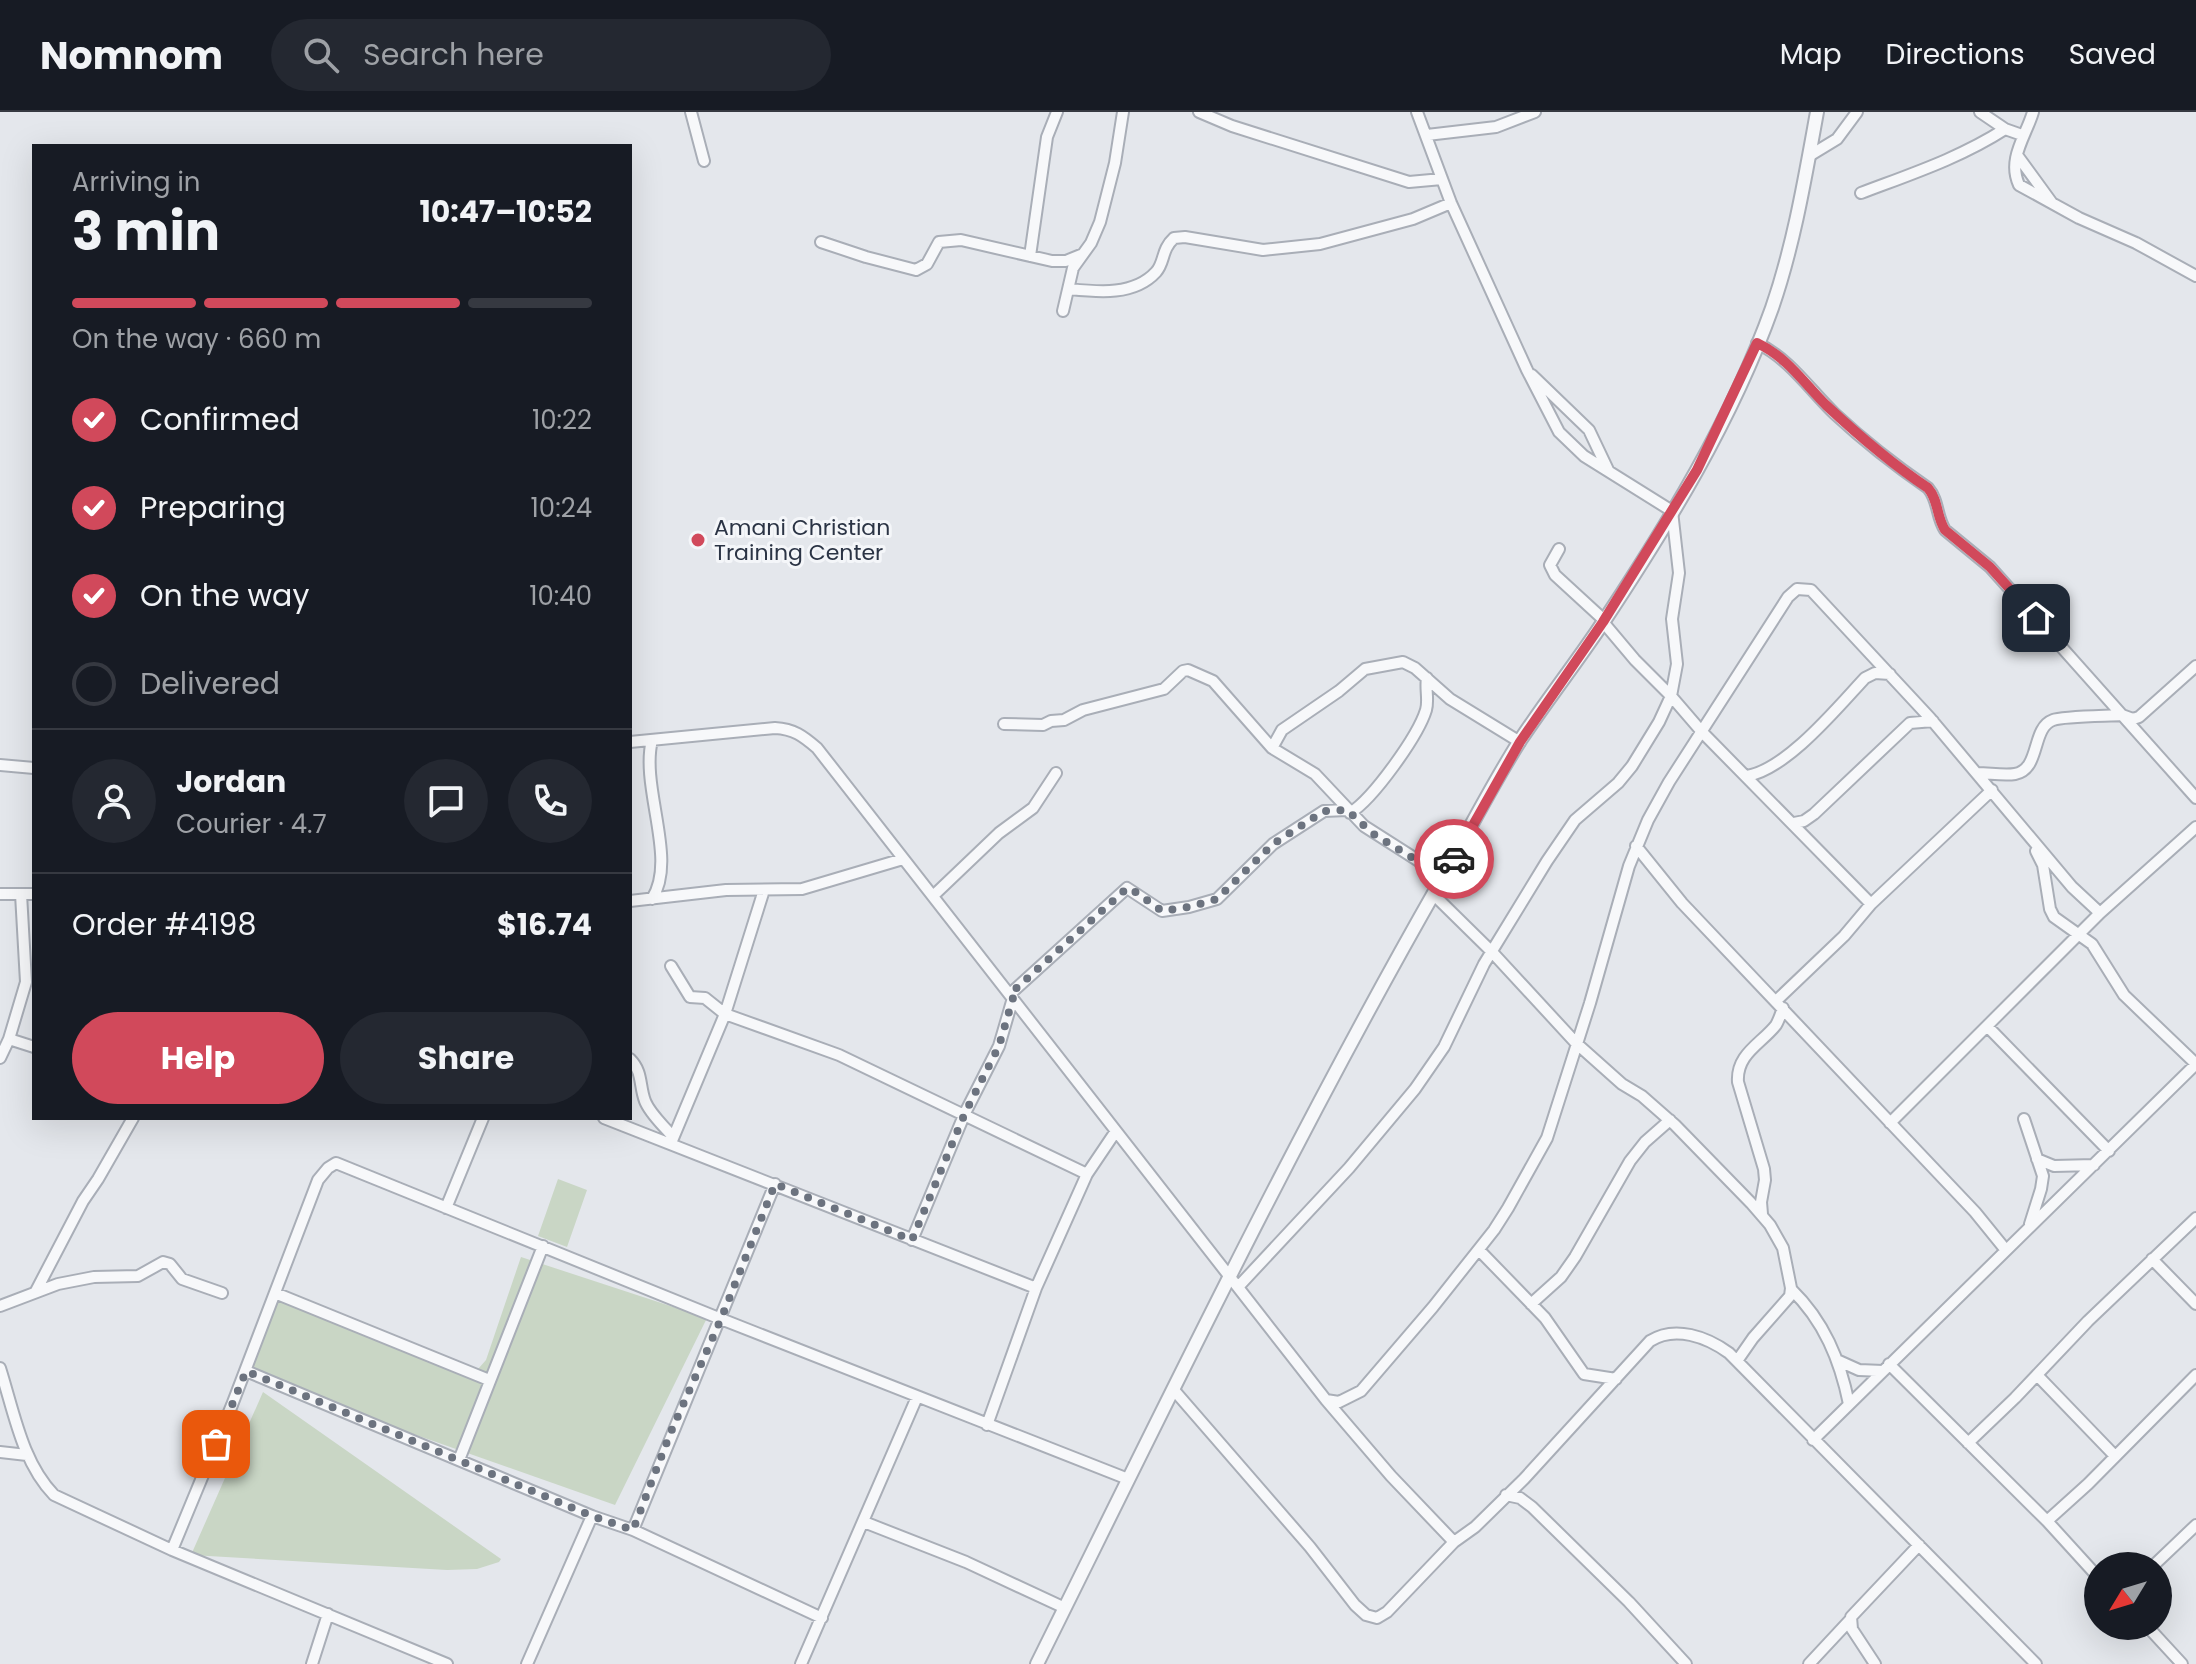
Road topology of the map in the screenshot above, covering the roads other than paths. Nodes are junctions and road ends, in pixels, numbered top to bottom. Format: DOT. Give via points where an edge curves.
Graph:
graph roads {
  1 [pos="691,112"];
  2 [pos="1057,112"];
  3 [pos="1123,112"];
  4 [pos="1199,112"];
  5 [pos="1417,112"];
  6 [pos="1535,112"];
  7 [pos="1817,112"];
  8 [pos="1857,112"];
  9 [pos="1980,112"];
  10 [pos="2033,112"];
  11 [pos="2005,129"];
  12 [pos="1427,135"];
  13 [pos="2022,135"];
  14 [pos="2017,155"];
  15 [pos="1809,156"];
  16 [pos="704,161"];
  17 [pos="1442,179"];
  18 [pos="1861,193"];
  19 [pos="1451,203"];
  20 [pos="2053,205"];
  21 [pos="821,242"];
  22 [pos="1083,254"];
  23 [pos="1030,256"];
  24 [pos="2196,276"];
  25 [pos="1069,289"];
  26 [pos="1063,311"];
  27 [pos="1757,343"];
  28 [pos="1527,370"];
  29 [pos="1609,472"];
  30 [pos="1672,511"];
  31 [pos="1559,549"];
  32 [pos="1604,621"];
  33 [pos="2196,666"];
  34 [pos="1890,674"];
  35 [pos="1427,678"];
  36 [pos="1671,696"];
  37 [pos="2122,715"];
  38 [pos="1933,721"];
  39 [pos="1004,724"];
  40 [pos="1702,732"];
  41 [pos="652,740"];
  42 [pos="632,742"];
  43 [pos="1520,742"];
  44 [pos="1272,748"];
  45 [pos="0,765"];
  46 [pos="32,768"];
  47 [pos="1056,773"];
  48 [pos="1978,773"];
  49 [pos="1747,776"];
  50 [pos="1992,790"];
  51 [pos="2196,798"];
  52 [pos="1349,812"];
  53 [pos="1794,823"];
  54 [pos="2196,827"];
  55 [pos="2028,835"];
  56 [pos="1636,846"];
  57 [pos="903,859"];
  58 [pos="1444,877"];
  59 [pos="764,890"];
  60 [pos="0,894"];
  61 [pos="21,894"];
  62 [pos="32,894"];
  63 [pos="1434,895"];
  64 [pos="933,896"];
  65 [pos="652,899"];
  66 [pos="632,901"];
  67 [pos="1871,904"];
  68 [pos="2100,913"];
  69 [pos="2080,933"];
  70 [pos="1492,952"];
  71 [pos="671,966"];
  72 [pos="1012,996"];
  73 [pos="1780,1004"];
  74 [pos="725,1014"];
  75 [pos="1987,1026"];
  76 [pos="9,1039"];
  77 [pos="1576,1043"];
  78 [pos="32,1046"];
  79 [pos="0,1058"];
  80 [pos="633,1062"];
  81 [pos="2196,1064"];
  82 [pos="965,1113"];
  83 [pos="2024,1119"];
  84 [pos="132,1120"];
  85 [pos="482,1120"];
  86 [pos="610,1120"];
  87 [pos="1670,1120"];
  88 [pos="1890,1123"];
  89 [pos="1116,1131"];
  90 [pos="672,1140"];
  91 [pos="2109,1151"];
  92 [pos="2037,1159"];
  93 [pos="2094,1165"];
  94 [pos="1087,1174"];
  95 [pos="775,1184"];
  96 [pos="446,1208"];
  97 [pos="1762,1216"];
  98 [pos="2196,1218"];
  99 [pos="2029,1226"];
  100 [pos="912,1240"];
  101 [pos="543,1246"];
  102 [pos="2005,1249"];
  103 [pos="1479,1250"];
  104 [pos="2152,1259"];
  105 [pos="1235,1282"];
  106 [pos="1036,1288"];
  107 [pos="1791,1289"];
  108 [pos="36,1291"];
  109 [pos="222,1293"];
  110 [pos="275,1293"];
  111 [pos="1531,1304"];
  112 [pos="2196,1304"];
  113 [pos="0,1306"];
  114 [pos="721,1319"];
  115 [pos="1838,1360"];
  116 [pos="1737,1361"];
  117 [pos="0,1368"];
  118 [pos="1886,1368"];
  119 [pos="246,1371"];
  120 [pos="2037,1375"];
  121 [pos="2196,1375"];
  122 [pos="1616,1379"];
  123 [pos="489,1380"];
  124 [pos="1173,1389"];
  125 [pos="917,1397"];
  126 [pos="1326,1400"];
  127 [pos="1849,1404"];
  128 [pos="987,1425"];
  129 [pos="1813,1440"];
  130 [pos="1968,1443"];
  131 [pos="0,1452"];
  132 [pos="27,1455"];
  133 [pos="2115,1456"];
  134 [pos="459,1460"];
  135 [pos="1128,1479"];
  136 [pos="1524,1479"];
  137 [pos="1506,1495"];
  138 [pos="1525,1501"];
  139 [pos="592,1516"];
  140 [pos="2047,1521"];
  141 [pos="864,1522"];
  142 [pos="2196,1525"];
  143 [pos="633,1530"];
  144 [pos="1454,1542"];
  145 [pos="1919,1545"];
  146 [pos="172,1550"];
  147 [pos="2168,1552"];
  148 [pos="2084,1562"];
  149 [pos="1065,1608"];
  150 [pos="328,1614"];
  151 [pos="822,1618"];
  152 [pos="1850,1620"];
  153 [pos="2160,1640"];
  154 [pos="312,1664"];
  155 [pos="447,1664"];
  156 [pos="527,1664"];
  157 [pos="801,1664"];
  158 [pos="1037,1664"];
  159 [pos="1686,1664"];
  160 [pos="1809,1664"];
  161 [pos="1875,1664"];
  162 [pos="2036,1664"];
  163 [pos="2182,1664"];
  1 -- 16 [label="street"];
  2 -- 23 [label="street" via="1047,137"];
  3 -- 22 [label="street" via="1108,196"];
  4 -- 17 [label="street" via="1409,182"];
  5 -- 12 [label="street"];
  6 -- 12 [label="street" via="1496,127"];
  7 -- 15 [label="street"];
  8 -- 15 [label="street" via="1837,139"];
  9 -- 11 [label="street"];
  10 -- 13 [label="street"];
  11 -- 13 [label="street"];
  11 -- 18 [label="street" via="1931,168"];
  12 -- 17 [label="street"];
  13 -- 14 [label="street"];
  14 -- 20 [label="street"];
  14 -- 20 [label="street" via="2019,185"];
  15 -- 27 [label="street" via="1786,265"];
  17 -- 19 [label="street"];
  19 -- 25 [label="street" via="1320,244 1263,250 1174,238 1156,272 1142,282 1104,292"];
  19 -- 28 [label="street"];
  20 -- 24 [label="street"];
  21 -- 23 [label="street" via="916,270 927,264 942,241 961,240"];
  22 -- 23 [label="street" via="1066,261"];
  22 -- 25 [label="street" via="1073,268"];
  25 -- 26 [label="street"];
  27 -- 30 [label="street"];
  27 -- 37 [label="street" via="1782,357 1850,427 1928,488 1945,530 1990,567"];
  28 -- 29 [label="street" via="1589,430"];
  28 -- 29 [label="street" via="1559,432"];
  29 -- 30 [label="street"];
  30 -- 32 [label="street"];
  30 -- 36 [label="street" via="1679,573"];
  31 -- 32 [label="street" via="1550,565 1555,575"];
  32 -- 36 [label="street"];
  32 -- 43 [label="street"];
  33 -- 37 [label="street" via="2139,717"];
  34 -- 38 [label="street"];
  34 -- 40 [label="street" via="1811,590 1797,589"];
  34 -- 49 [label="street" via="1865,678 1774,766"];
  35 -- 43 [label="street" via="1450,699"];
  35 -- 44 [label="street" via="1403,662 1369,667 1282,730"];
  35 -- 52 [label="street" via="1424,715 1382,781"];
  36 -- 40 [label="street"];
  36 -- 70 [label="street" via="1641,754 1618,783 1575,820"];
  37 -- 48 [label="street" via="2053,720 2042,729 2032,759 2021,771"];
  37 -- 51 [label="street"];
  38 -- 48 [label="street"];
  38 -- 53 [label="street" via="1910,723 1814,814"];
  39 -- 44 [label="street" via="1064,720 1164,689 1188,670 1213,681"];
  40 -- 49 [label="street"];
  40 -- 56 [label="street"];
  41 -- 42 [label="street"];
  41 -- 57 [label="street" via="790,729 817,748"];
  41 -- 65 [label="street" via="649,761 662,879"];
  43 -- 58 [label="street"];
  44 -- 52 [label="street" via="1315,774"];
  45 -- 46 [label="street"];
  47 -- 64 [label="street" via="1035,806"];
  48 -- 50 [label="street"];
  49 -- 53 [label="street"];
  50 -- 55 [label="street"];
  50 -- 67 [label="street"];
  52 -- 58 [label="street" via="1372,833"];
  52 -- 72 [label="street" via="1324,811 1273,844 1211,901 1162,911 1127,888"];
  53 -- 67 [label="street"];
  54 -- 68 [label="street"];
  55 -- 68 [label="street"];
  55 -- 69 [label="street" via="2043,865 2054,917"];
  56 -- 73 [label="street" via="1682,903"];
  56 -- 77 [label="street"];
  57 -- 59 [label="street" via="821,885"];
  57 -- 64 [label="street"];
  58 -- 63 [label="street"];
  59 -- 65 [label="street"];
  59 -- 74 [label="street"];
  60 -- 61 [label="street"];
  61 -- 62 [label="street"];
  61 -- 76 [label="street" via="26,982"];
  63 -- 70 [label="street"];
  63 -- 105 [label="street" via="1289,1162"];
  64 -- 72 [label="street"];
  65 -- 66 [label="street"];
  67 -- 73 [label="street"];
  68 -- 69 [label="street"];
  69 -- 75 [label="street"];
  69 -- 81 [label="street" via="2096,948 2124,995"];
  70 -- 77 [label="street"];
  70 -- 105 [label="street" via="1444,1047 1415,1089 1334,1185"];
  71 -- 74 [label="street" via="690,997 705,998"];
  72 -- 82 [label="street" via="999,1046"];
  72 -- 89 [label="street"];
  73 -- 88 [label="street"];
  73 -- 97 [label="street" via="1776,1024 1738,1072 1764,1169"];
  74 -- 82 [label="street" via="839,1055"];
  74 -- 90 [label="street"];
  75 -- 88 [label="street"];
  75 -- 91 [label="street"];
  76 -- 78 [label="street"];
  76 -- 79 [label="street"];
  77 -- 87 [label="street"];
  77 -- 103 [label="street" via="1547,1138"];
  80 -- 90 [label="street" via="646,1104"];
  81 -- 91 [label="street"];
  82 -- 94 [label="street"];
  82 -- 100 [label="street"];
  83 -- 92 [label="street"];
  84 -- 108 [label="street"];
  85 -- 96 [label="street"];
  86 -- 90 [label="street"];
  87 -- 97 [label="street"];
  87 -- 111 [label="street" via="1630,1161 1561,1277"];
  88 -- 102 [label="street"];
  89 -- 94 [label="street"];
  89 -- 105 [label="street"];
  90 -- 95 [label="street"];
  91 -- 93 [label="street"];
  92 -- 93 [label="street" via="2054,1166"];
  92 -- 99 [label="street" via="2042,1184"];
  93 -- 99 [label="street"];
  94 -- 106 [label="street"];
  95 -- 100 [label="street"];
  95 -- 114 [label="street"];
  96 -- 101 [label="street"];
  96 -- 110 [label="street" via="336,1163 318,1180"];
  97 -- 107 [label="street" via="1783,1248"];
  98 -- 104 [label="street"];
  99 -- 102 [label="street"];
  100 -- 106 [label="street"];
  101 -- 114 [label="street"];
  101 -- 123 [label="street"];
  102 -- 118 [label="street"];
  103 -- 111 [label="street"];
  103 -- 126 [label="street" via="1361,1391 1339,1402"];
  104 -- 112 [label="street"];
  104 -- 120 [label="street"];
  105 -- 124 [label="street"];
  105 -- 126 [label="street"];
  106 -- 128 [label="street"];
  107 -- 115 [label="street" via="1820,1325"];
  107 -- 116 [label="street"];
  108 -- 109 [label="street" via="94,1277 138,1276 167,1262 182,1279"];
  108 -- 113 [label="street"];
  110 -- 119 [label="street"];
  110 -- 123 [label="street"];
  111 -- 122 [label="street" via="1584,1374"];
  114 -- 125 [label="street"];
  114 -- 143 [label="street"];
  115 -- 118 [label="street" via="1859,1370"];
  115 -- 127 [label="street"];
  116 -- 122 [label="street" via="1712,1343 1673,1333 1650,1341"];
  116 -- 129 [label="street"];
  117 -- 132 [label="street"];
  118 -- 127 [label="street"];
  118 -- 130 [label="street"];
  119 -- 134 [label="street"];
  119 -- 146 [label="street"];
  120 -- 130 [label="street"];
  120 -- 133 [label="street"];
  121 -- 133 [label="street"];
  122 -- 136 [label="street"];
  123 -- 134 [label="street"];
  124 -- 135 [label="street"];
  124 -- 144 [label="street" via="1366,1615 1377,1618 1387,1612"];
  125 -- 128 [label="street"];
  125 -- 141 [label="street"];
  126 -- 144 [label="street"];
  127 -- 129 [label="street"];
  128 -- 135 [label="street"];
  129 -- 145 [label="street"];
  130 -- 140 [label="street"];
  131 -- 132 [label="street"];
  132 -- 146 [label="street" via="54,1495"];
  133 -- 140 [label="street"];
  134 -- 139 [label="street"];
  135 -- 149 [label="street"];
  136 -- 137 [label="street"];
  136 -- 138 [label="street"];
  137 -- 138 [label="street"];
  137 -- 144 [label="street"];
  138 -- 159 [label="street"];
  139 -- 143 [label="street"];
  139 -- 156 [label="street"];
  140 -- 148 [label="street"];
  141 -- 149 [label="street"];
  141 -- 151 [label="street"];
  142 -- 147 [label="street"];
  143 -- 151 [label="street"];
  145 -- 152 [label="street"];
  145 -- 162 [label="street"];
  146 -- 150 [label="street"];
  149 -- 158 [label="street"];
  150 -- 154 [label="street"];
  150 -- 155 [label="street"];
  151 -- 157 [label="street"];
  152 -- 160 [label="street"];
  152 -- 161 [label="street"];
  153 -- 163 [label="street"];
}
